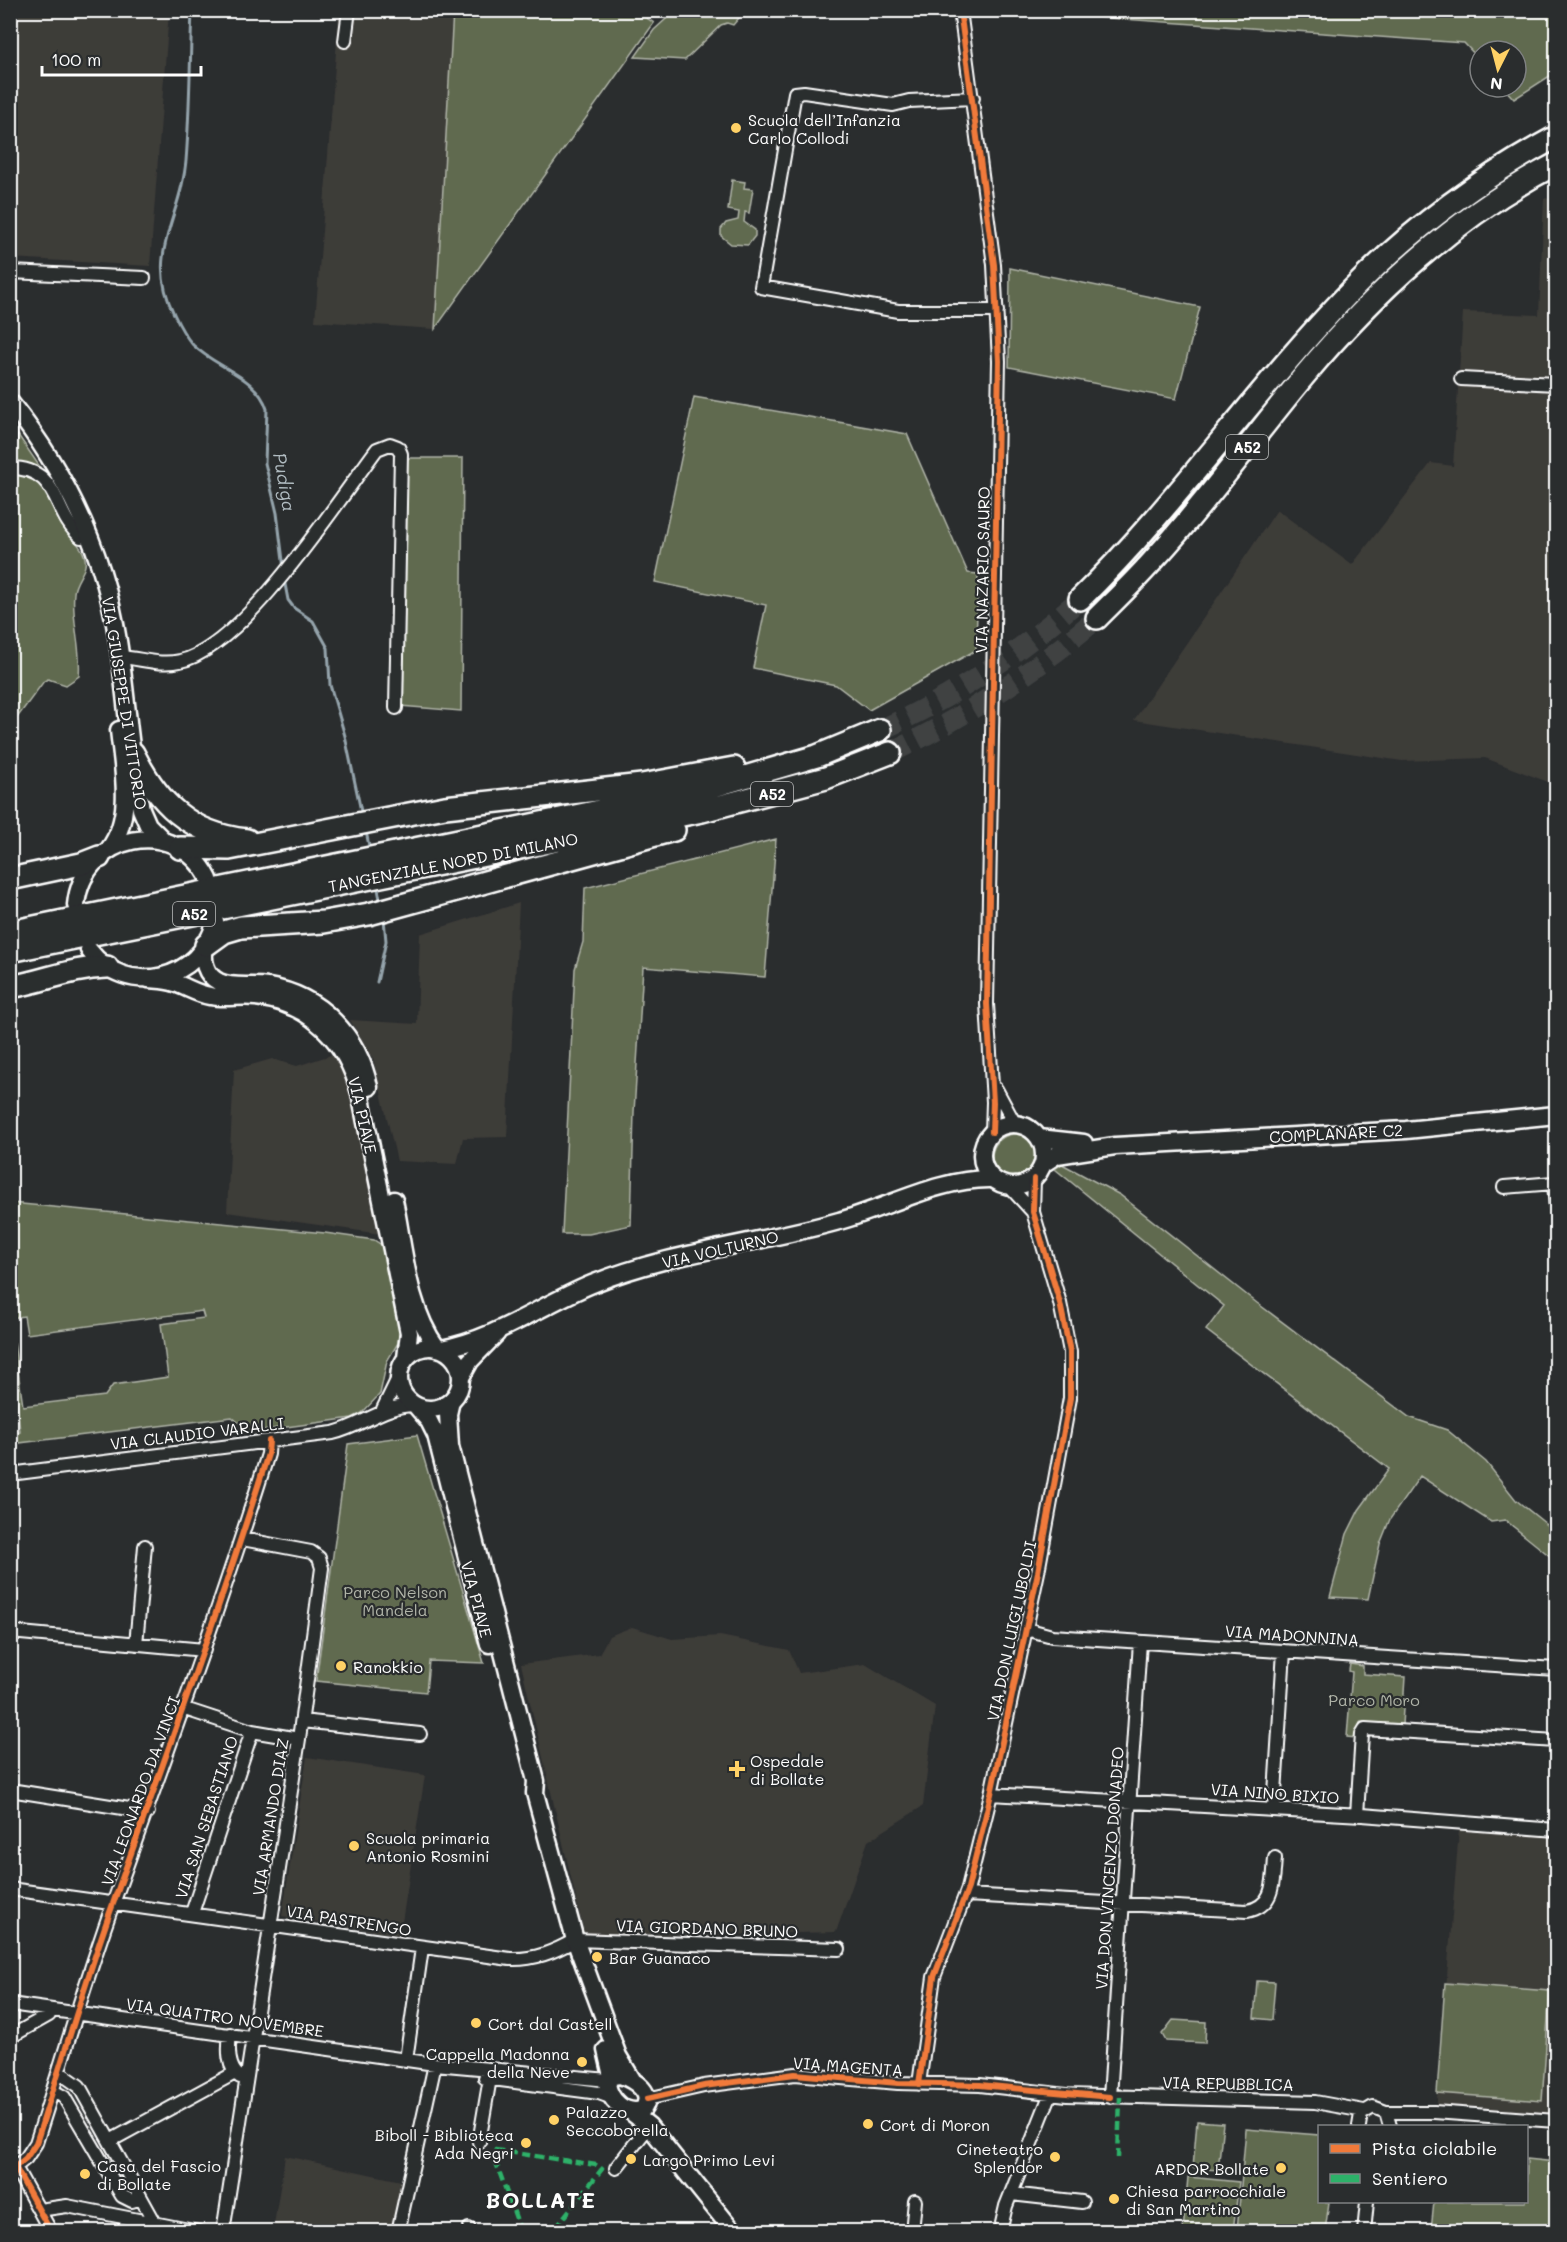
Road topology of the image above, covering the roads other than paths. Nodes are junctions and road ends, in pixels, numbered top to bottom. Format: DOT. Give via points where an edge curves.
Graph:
graph roads {
  1 [pos="349,10"];
  2 [pos="960,10"];
  3 [pos="345,41"];
  4 [pos="973,99"];
  5 [pos="1557,137"];
  6 [pos="1557,164"];
  7 [pos="10,272"];
  8 [pos="144,278"];
  9 [pos="997,311"];
  10 [pos="1461,379"];
  11 [pos="1557,384"];
  12 [pos="10,402"];
  13 [pos="10,417"];
  14 [pos="10,428"];
  15 [pos="10,443"];
  16 [pos="10,468"];
  17 [pos="81,537"];
  18 [pos="1080,599"];
  19 [pos="1097,618"];
  20 [pos="120,657"];
  21 [pos="396,708"];
  22 [pos="133,753"];
  23 [pos="266,842"];
  24 [pos="172,845"];
  25 [pos="104,853"];
  26 [pos="381,867"];
  27 [pos="357,872"];
  28 [pos="10,879"];
  29 [pos="209,879"];
  30 [pos="76,905"];
  31 [pos="215,922"];
  32 [pos="10,932"];
  33 [pos="206,946"];
  34 [pos="89,950"];
  35 [pos="10,951"];
  36 [pos="107,967"];
  37 [pos="148,979"];
  38 [pos="10,987"];
  39 [pos="993,1080"];
  40 [pos="1557,1115"];
  41 [pos="1015,1124"];
  42 [pos="992,1132"];
  43 [pos="1038,1138"];
  44 [pos="1115,1146"];
  45 [pos="981,1153"];
  46 [pos="1043,1164"];
  47 [pos="992,1179"];
  48 [pos="1034,1179"];
  49 [pos="946,1185"];
  50 [pos="1009,1186"];
  51 [pos="1504,1187"];
  52 [pos="1557,1210"];
  53 [pos="1034,1212"];
  54 [pos="500,1330"];
  55 [pos="439,1348"];
  56 [pos="406,1358"];
  57 [pos="399,1376"];
  58 [pos="461,1377"];
  59 [pos="451,1401"];
  60 [pos="415,1406"];
  61 [pos="383,1409"];
  62 [pos="269,1441"];
  63 [pos="10,1474"];
  64 [pos="242,1539"];
  65 [pos="145,1546"];
  66 [pos="1026,1629"];
  67 [pos="10,1632"];
  68 [pos="1140,1642"];
  69 [pos="136,1644"];
  70 [pos="204,1650"];
  71 [pos="1284,1651"];
  72 [pos="1557,1669"];
  73 [pos="184,1709"];
  74 [pos="302,1721"];
  75 [pos="252,1731"];
  76 [pos="420,1734"];
  77 [pos="299,1739"];
  78 [pos="1557,1741"];
  79 [pos="10,1791"];
  80 [pos="534,1793"];
  81 [pos="991,1794"];
  82 [pos="1130,1801"];
  83 [pos="1274,1809"];
  84 [pos="148,1812"];
  85 [pos="1357,1815"];
  86 [pos="1557,1830"];
  87 [pos="1275,1858"];
  88 [pos="10,1889"];
  89 [pos="966,1895"];
  90 [pos="113,1902"];
  91 [pos="1124,1903"];
  92 [pos="192,1913"];
  93 [pos="270,1924"];
  94 [pos="575,1940"];
  95 [pos="422,1948"];
  96 [pos="839,1949"];
  97 [pos="10,2004"];
  98 [pos="51,2010"];
  99 [pos="77,2013"];
  100 [pos="230,2034"];
  101 [pos="10,2037"];
  102 [pos="254,2038"];
  103 [pos="406,2060"];
  104 [pos="435,2064"];
  105 [pos="59,2072"];
  106 [pos="235,2073"];
  107 [pos="490,2078"];
  108 [pos="247,2081"];
  109 [pos="633,2081"];
  110 [pos="606,2083"];
  111 [pos="919,2084"];
  112 [pos="53,2091"];
  113 [pos="1051,2093"];
  114 [pos="1115,2097"];
  115 [pos="641,2105"];
  116 [pos="1361,2120"];
  117 [pos="1389,2121"];
  118 [pos="1557,2121"];
  119 [pos="649,2126"];
  120 [pos="110,2141"];
  121 [pos="479,2142"];
  122 [pos="13,2163"];
  123 [pos="616,2168"];
  124 [pos="1011,2194"];
  125 [pos="141,2198"];
  126 [pos="915,2201"];
  127 [pos="1082,2202"];
  128 [pos="1367,2203"];
  129 [pos="39,2210"];
  130 [pos="158,2227"];
  131 [pos="51,2232"];
  132 [pos="199,2232"];
  133 [pos="223,2232"];
  134 [pos="398,2232"];
  135 [pos="734,2232"];
  136 [pos="912,2232"];
  137 [pos="1000,2232"];
  138 [pos="1364,2232"];
  1 -- 3 [label="street"];
  2 -- 4 [label="street, VIA NAZARIO SAURO"];
  4 -- 9 [label="street, VIA NAZARIO SAURO"];
  4 -- 9 [label="street" via="909,101 898,105 795,93 762,287 898,311"];
  5 -- 18 [label="highway, A52" via="1499,170 1441,211 1365,277 1290,358 1163,513"];
  6 -- 19 [label="highway, A52" via="1457,228 1366,309 1304,375 1158,556"];
  7 -- 8 [label="street"];
  9 -- 39 [label="street, VIA NAZARIO SAURO" via="987,1025"];
  10 -- 11 [label="street"];
  12 -- 20 [label="street, VIA GIUSEPPE DI VITTORIO" via="55,465 90,534 110,600"];
  13 -- 17 [label="street, VIA GIUSEPPE DI VITTORIO" via="46,468"];
  14 -- 15 [label="street"];
  16 -- 17 [label="street" via="29,470 46,481 72,529"];
  17 -- 25 [label="street, VIA GIUSEPPE DI VITTORIO" via="102,610 123,768 119,835"];
  20 -- 21 [label="street" via="172,663 196,656 228,633 277,583 377,449 387,444 398,447 402,460"];
  20 -- 22 [label="street, VIA GIUSEPPE DI VITTORIO"];
  22 -- 23 [label="highway" via="157,795 190,822 231,839"];
  22 -- 24 [label="street, VIA GIUSEPPE DI VITTORIO" via="143,815 152,831"];
  23 -- 24 [label="highway" via="218,850"];
  23 -- 26 [label="highway, TANGENZIALE NORD DI MILANO / A52" via="495,799 688,777 880,730 817,756 698,791"];
  24 -- 25 [label="street" via="136,840"];
  24 -- 29 [label="street, VIA GIUSEPPE DI VITTORIO" via="195,860"];
  25 -- 28 [label="highway" via="81,864"];
  25 -- 30 [label="street, VIA GIUSEPPE DI VITTORIO" via="81,882"];
  26 -- 27 [label="highway, TANGENZIALE NORD DI MILANO / A52"];
  26 -- 33 [label="highway, TANGENZIALE NORD DI MILANO / A52" via="755,799 826,778 890,753 830,784 792,797 369,914 324,922 232,929"];
  27 -- 32 [label="highway, TANGENZIALE NORD DI MILANO / A52"];
  27 -- 35 [label="highway, TANGENZIALE NORD DI MILANO / A52"];
  31 -- 33 [label="street"];
  33 -- 37 [label="street" via="182,969"];
  33 -- 55 [label="street, VIA PIAVE" via="205,964 213,979 227,985 273,988 302,998 335,1022 358,1051 367,1076 417,1310 424,1329"];
  34 -- 36 [label="street"];
  36 -- 37 [label="street, VIA PIAVE" via="127,977"];
  36 -- 38 [label="highway" via="74,969 43,981"];
  37 -- 56 [label="street, VIA PIAVE" via="175,983 210,996 278,1001 310,1016 350,1061 409,1333"];
  39 -- 41 [label="street, VIA NAZARIO SAURO"];
  39 -- 42 [label="street, VIA NAZARIO SAURO"];
  40 -- 44 [label="street, COMPLANARE C2" via="1406,1130"];
  41 -- 42 [label="street"];
  41 -- 43 [label="street" via="1029,1128"];
  42 -- 45 [label="street"];
  43 -- 44 [label="street, COMPLANARE C2"];
  43 -- 46 [label="street" via="1044,1150"];
  44 -- 46 [label="street, COMPLANARE C2" via="1057,1155"];
  45 -- 47 [label="street"];
  45 -- 49 [label="street, VIA VOLTURNO"];
  46 -- 48 [label="street"];
  47 -- 49 [label="street, VIA VOLTURNO"];
  47 -- 50 [label="street"];
  48 -- 50 [label="street"];
  48 -- 53 [label="street, VIA DON LUIGI UBOLDI"];
  49 -- 54 [label="street, VIA VOLTURNO" via="838,1222 632,1270 545,1305"];
  50 -- 53 [label="street, VIA DON LUIGI UBOLDI"];
  51 -- 52 [label="street" via="1554,1183"];
  53 -- 66 [label="street, VIA DON LUIGI UBOLDI" via="1070,1352 1070,1398"];
  54 -- 55 [label="street, VIA VOLTURNO"];
  54 -- 58 [label="street, VIA VOLTURNO" via="470,1361"];
  55 -- 56 [label="street" via="417,1349"];
  55 -- 58 [label="street" via="456,1360"];
  56 -- 57 [label="street"];
  57 -- 60 [label="street" via="401,1390"];
  57 -- 61 [label="street"];
  58 -- 59 [label="street" via="459,1390"];
  59 -- 60 [label="street" via="435,1409"];
  59 -- 80 [label="street, VIA PIAVE" via="450,1446 536,1781"];
  60 -- 61 [label="street, VIA CLAUDIO VARALLI"];
  60 -- 80 [label="street, VIA PIAVE" via="436,1435 515,1743 526,1783"];
  61 -- 62 [label="street, VIA CLAUDIO VARALLI" via="349,1429"];
  62 -- 63 [label="street, VIA CLAUDIO VARALLI"];
  62 -- 64 [label="street, VIA LEONARDO DA VINCI"];
  64 -- 70 [label="street, VIA LEONARDO DA VINCI"];
  64 -- 74 [label="street, VIA ARMANDO DIAZ" via="311,1552 319,1558 322,1568"];
  65 -- 69 [label="street"];
  66 -- 68 [label="street, VIA MADONNINA" via="1052,1636"];
  66 -- 81 [label="street, VIA DON LUIGI UBOLDI"];
  67 -- 69 [label="street"];
  68 -- 71 [label="street, VIA MADONNINA"];
  68 -- 82 [label="street, VIA DON VINCENZO DONADEO"];
  69 -- 70 [label="street"];
  70 -- 73 [label="street, VIA LEONARDO DA VINCI"];
  71 -- 72 [label="street, VIA MADONNINA"];
  71 -- 83 [label="street"];
  73 -- 75 [label="street"];
  73 -- 84 [label="street, VIA LEONARDO DA VINCI"];
  74 -- 76 [label="street"];
  74 -- 77 [label="street, VIA ARMANDO DIAZ"];
  75 -- 77 [label="street"];
  75 -- 92 [label="street, VIA SAN SEBASTIANO"];
  77 -- 93 [label="street, VIA ARMANDO DIAZ"];
  78 -- 85 [label="street" via="1365,1729"];
  79 -- 84 [label="street"];
  80 -- 94 [label="street, VIA PIAVE"];
  81 -- 82 [label="street, VIA NINO BIXIO"];
  81 -- 89 [label="street, VIA DON LUIGI UBOLDI"];
  82 -- 83 [label="street, VIA NINO BIXIO"];
  82 -- 91 [label="street, VIA DON VINCENZO DONADEO"];
  83 -- 85 [label="street, VIA NINO BIXIO"];
  84 -- 90 [label="street, VIA LEONARDO DA VINCI"];
  85 -- 86 [label="street, VIA NINO BIXIO"];
  87 -- 91 [label="street" via="1270,1897 1251,1911"];
  88 -- 90 [label="street, VIA PASTRENGO"];
  89 -- 91 [label="street"];
  89 -- 111 [label="street, VIA DON LUIGI UBOLDI" via="934,1977"];
  90 -- 92 [label="street, VIA PASTRENGO"];
  90 -- 99 [label="street, VIA LEONARDO DA VINCI"];
  91 -- 114 [label="street, VIA DON VINCENZO DONADEO"];
  92 -- 93 [label="street, VIA PASTRENGO"];
  93 -- 95 [label="street, VIA PASTRENGO"];
  93 -- 102 [label="street, VIA ARMANDO DIAZ"];
  94 -- 95 [label="street, VIA PASTRENGO" via="554,1952 519,1959"];
  94 -- 96 [label="street, VIA GIORDANO BRUNO"];
  94 -- 109 [label="street, VIA PIAVE" via="618,2056"];
  94 -- 110 [label="street, VIA PIAVE" via="576,1961 606,2047"];
  95 -- 103 [label="street, VIA PASTRENGO"];
  97 -- 98 [label="street, VIA QUATTRO NOVEMBRE"];
  98 -- 99 [label="street, VIA QUATTRO NOVEMBRE"];
  98 -- 101 [label="street" via="49,2015"];
  99 -- 100 [label="street, VIA QUATTRO NOVEMBRE"];
  99 -- 105 [label="street, VIA LEONARDO DA VINCI"];
  100 -- 102 [label="street, VIA QUATTRO NOVEMBRE"];
  100 -- 106 [label="street" via="229,2057"];
  102 -- 103 [label="street, VIA QUATTRO NOVEMBRE"];
  102 -- 108 [label="street, VIA ARMANDO DIAZ"];
  103 -- 104 [label="street, VIA QUATTRO NOVEMBRE"];
  104 -- 107 [label="street, VIA QUATTRO NOVEMBRE"];
  104 -- 110 [label="street, VIA QUATTRO NOVEMBRE"];
  104 -- 134 [label="street"];
  105 -- 112 [label="street, VIA LEONARDO DA VINCI"];
  105 -- 120 [label="street" via="79,2086"];
  106 -- 108 [label="street"];
  106 -- 120 [label="street"];
  107 -- 110 [label="street, VIA QUATTRO NOVEMBRE" via="599,2093"];
  107 -- 121 [label="street"];
  108 -- 133 [label="street, VIA ARMANDO DIAZ"];
  109 -- 110 [label="street" via="620,2075"];
  109 -- 115 [label="street, VIA PIAVE" via="644,2090"];
  110 -- 115 [label="street" via="621,2107"];
  111 -- 113 [label="street, VIA MAGENTA" via="980,2085"];
  111 -- 115 [label="street, VIA MAGENTA" via="795,2073 697,2087"];
  112 -- 122 [label="street, VIA LEONARDO DA VINCI" via="33,2150"];
  112 -- 125 [label="street" via="64,2097 122,2196 128,2200"];
  113 -- 114 [label="street, VIA MAGENTA"];
  113 -- 124 [label="street"];
  114 -- 116 [label="street, VIA REPUBBLICA" via="1280,2100 1335,2106"];
  115 -- 119 [label="street"];
  116 -- 117 [label="street, VIA REPUBBLICA" via="1378,2107"];
  117 -- 118 [label="street" via="1428,2112"];
  119 -- 123 [label="street"];
  119 -- 135 [label="street"];
  120 -- 125 [label="street"];
  122 -- 129 [label="street"];
  124 -- 127 [label="street"];
  124 -- 137 [label="street"];
  125 -- 130 [label="street"];
  126 -- 136 [label="street"];
  128 -- 138 [label="street"];
  129 -- 130 [label="street" via="67,2206"];
  129 -- 131 [label="street"];
  130 -- 132 [label="street"];
}
